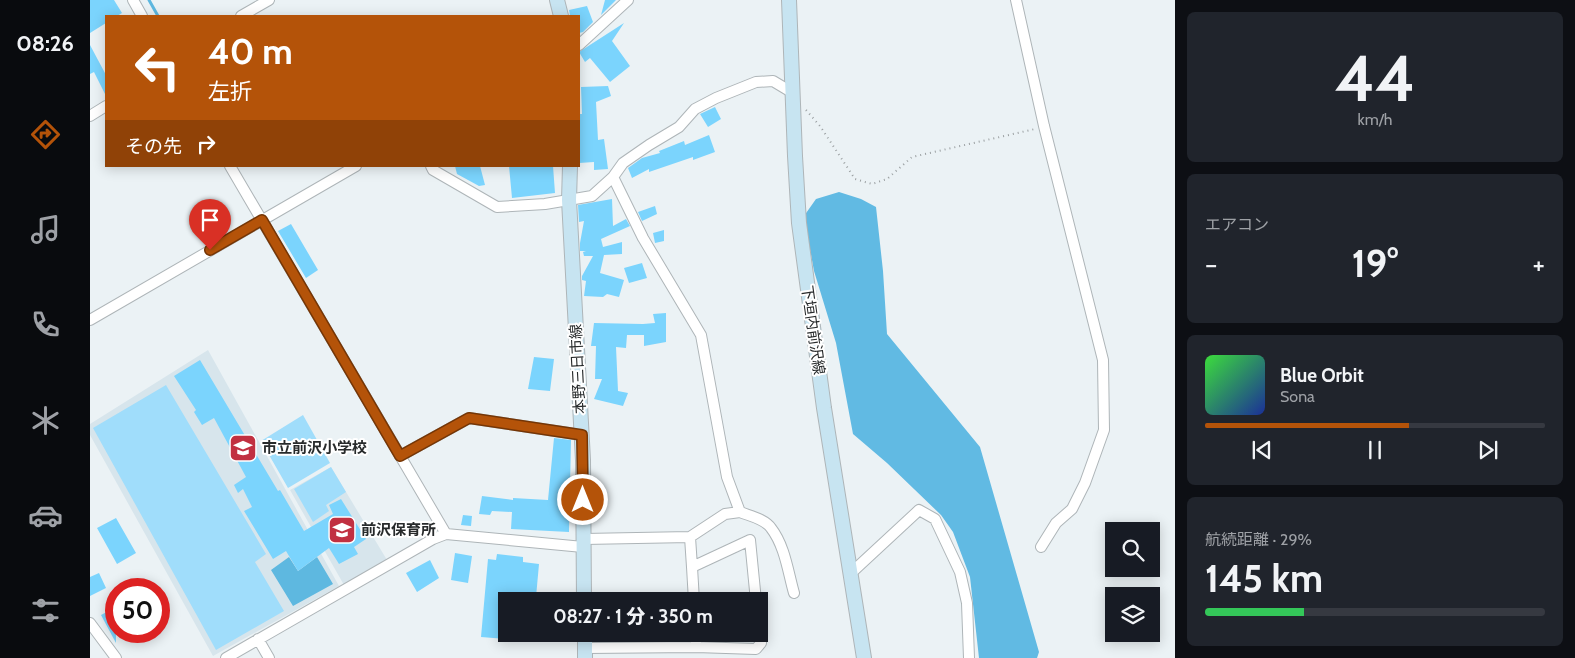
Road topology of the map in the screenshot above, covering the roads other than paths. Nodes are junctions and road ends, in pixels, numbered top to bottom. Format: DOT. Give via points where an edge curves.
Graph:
graph roads {
  1 [pos="133,0"];
  2 [pos="269,0"];
  3 [pos="557,0"];
  4 [pos="628,0"];
  5 [pos="789,0"];
  6 [pos="1016,0"];
  7 [pos="141,15"];
  8 [pos="243,15"];
  9 [pos="561,15"];
  10 [pos="580,44"];
  11 [pos="793,93"];
  12 [pos="105,107"];
  13 [pos="90,116"];
  14 [pos="231,167"];
  15 [pos="354,167"];
  16 [pos="432,167"];
  17 [pos="570,167"];
  18 [pos="613,177"];
  19 [pos="569,200"];
  20 [pos="262,220"];
  21 [pos="90,320"];
  22 [pos="582,435"];
  23 [pos="400,456"];
  24 [pos="740,512"];
  25 [pos="446,534"];
  26 [pos="690,537"];
  27 [pos="584,543"];
  28 [pos="1041,548"];
  29 [pos="692,567"];
  30 [pos="850,574"];
  31 [pos="584,592"];
  32 [pos="693,592"];
  33 [pos="755,592"];
  34 [pos="794,593"];
  35 [pos="90,623"];
  36 [pos="258,639"];
  37 [pos="696,642"];
  38 [pos="761,642"];
  39 [pos="585,646"];
  40 [pos="696,647"];
  41 [pos="116,658"];
  42 [pos="226,658"];
  43 [pos="269,658"];
  44 [pos="864,658"];
  45 [pos="969,658"];
  1 -- 7 [label="street"];
  2 -- 8 [label="street"];
  3 -- 9 [label="main road"];
  4 -- 10 [label="street"];
  5 -- 11 [label="main road, 下垣内前沢線"];
  6 -- 28 [label="street" via="1103,360 1104,430 1072,509 1056,523"];
  11 -- 18 [label="street" via="772,81 756,82 716,98 695,109 679,127 623,163"];
  11 -- 30 [label="main road, 下垣内前沢線" via="799,223"];
  12 -- 13 [label="street"];
  14 -- 20 [label="street"];
  15 -- 20 [label="street"];
  16 -- 19 [label="street" via="497,206"];
  17 -- 19 [label="main road, 本野三日市線"];
  18 -- 19 [label="street" via="592,196"];
  18 -- 24 [label="street" via="643,238 701,336 727,477"];
  19 -- 22 [label="main road, 本野三日市線"];
  20 -- 21 [label="street"];
  20 -- 23 [label="street"];
  22 -- 23 [label="street" via="469,418"];
  22 -- 27 [label="main road, 本野三日市線"];
  23 -- 25 [label="street"];
  24 -- 26 [label="street" via="725,514"];
  24 -- 34 [label="street" via="771,528 783,552"];
  25 -- 27 [label="street"];
  25 -- 36 [label="street"];
  26 -- 27 [label="street"];
  26 -- 29 [label="street"];
  27 -- 31 [label="main road, 本野三日市線"];
  29 -- 32 [label="street"];
  29 -- 33 [label="street" via="750,540"];
  30 -- 44 [label="main road, 下垣内前沢線"];
  30 -- 45 [label="street" via="919,510 935,519 960,572 967,603"];
  35 -- 41 [label="street"];
  36 -- 42 [label="street"];
  36 -- 43 [label="street"];
  37 -- 40 [label="street"];
  38 -- 40 [label="street" via="756,649"];
  39 -- 40 [label="street"];
}
